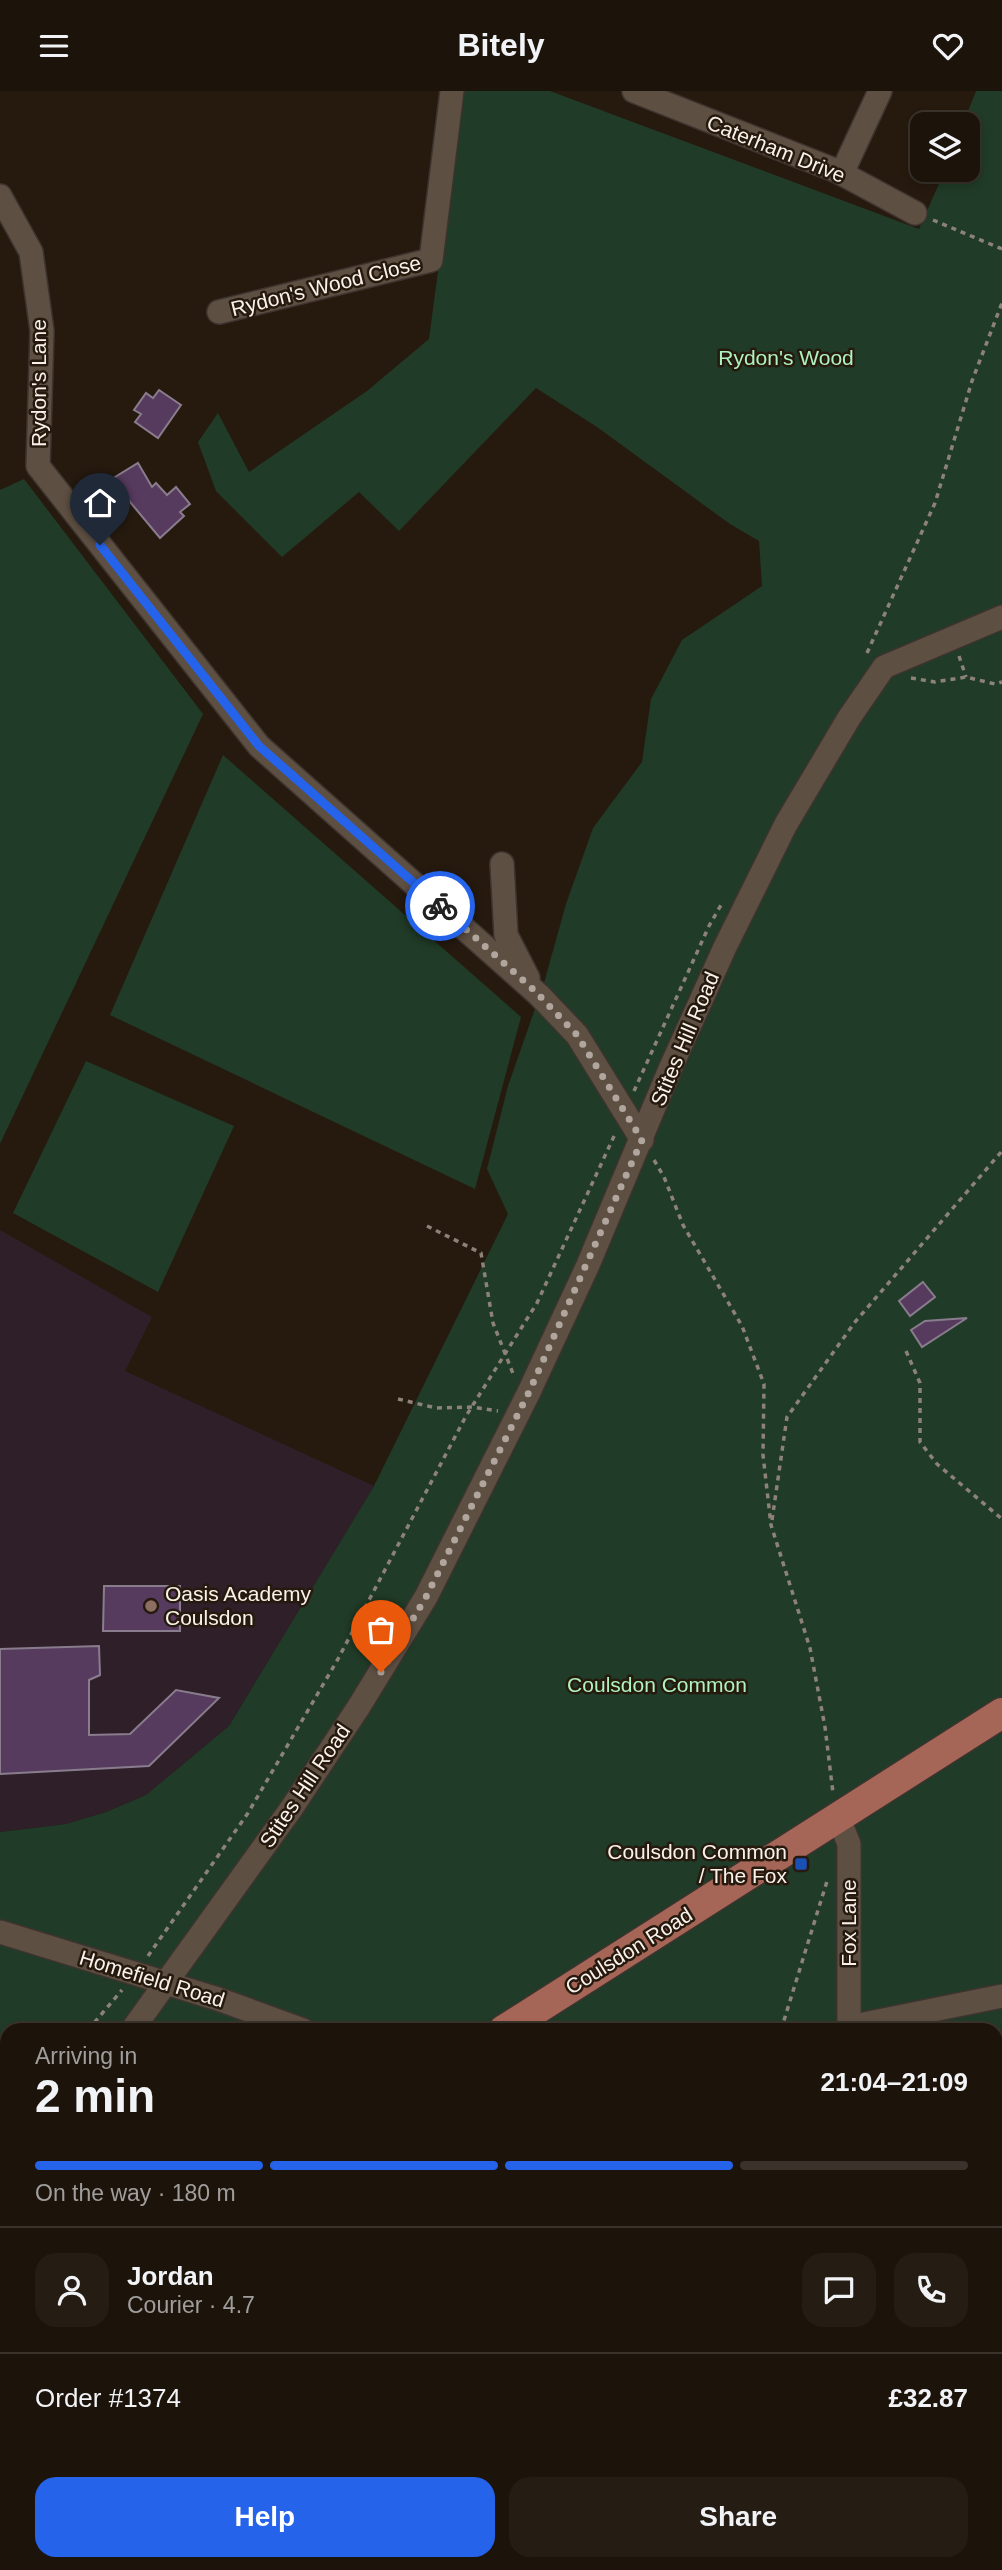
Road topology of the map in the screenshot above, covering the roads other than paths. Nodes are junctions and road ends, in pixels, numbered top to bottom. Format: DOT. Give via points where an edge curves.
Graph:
graph roads {
  1 [pos="452,91"];
  2 [pos="634,91"];
  3 [pos="880,91"];
  4 [pos="842,173"];
  5 [pos="0,196"];
  6 [pos="915,213"];
  7 [pos="219,312"];
  8 [pos="1002,617"];
  9 [pos="502,864"];
  10 [pos="534,990"];
  11 [pos="642,1140"];
  12 [pos="1002,1713"];
  13 [pos="839,1819"];
  14 [pos="0,1932"];
  15 [pos="166,1985"];
  16 [pos="1002,1996"];
  17 [pos="137,2023"];
  18 [pos="284,2023"];
  19 [pos="515,2023"];
  20 [pos="849,2023"];
  21 [pos="873,2023"];
  1 -- 7 [label="street, Rydon's Wood Close" via="430,260"];
  2 -- 4 [label="street, Caterham Drive"];
  3 -- 4 [label="street"];
  4 -- 6 [label="street, Caterham Drive"];
  5 -- 10 [label="street, Rydon's Lane" via="31,252 43,331 38,466 259,746"];
  8 -- 11 [label="street, Stites Hill Road" via="884,667 786,824 725,947"];
  9 -- 10 [label="street" via="506,935"];
  10 -- 11 [label="street, Rydon's Lane" via="577,1035"];
  11 -- 15 [label="street, Stites Hill Road" via="529,1392 393,1654 291,1809"];
  12 -- 13 [label="main road, Coulsdon Road"];
  13 -- 19 [label="main road, Coulsdon Road"];
  13 -- 20 [label="street, Fox Lane" via="849,1844"];
  14 -- 15 [label="street, Homefield Road"];
  15 -- 17 [label="street, Stites Hill Road"];
  15 -- 18 [label="street, Homefield Road"];
  16 -- 21 [label="street"];
}
